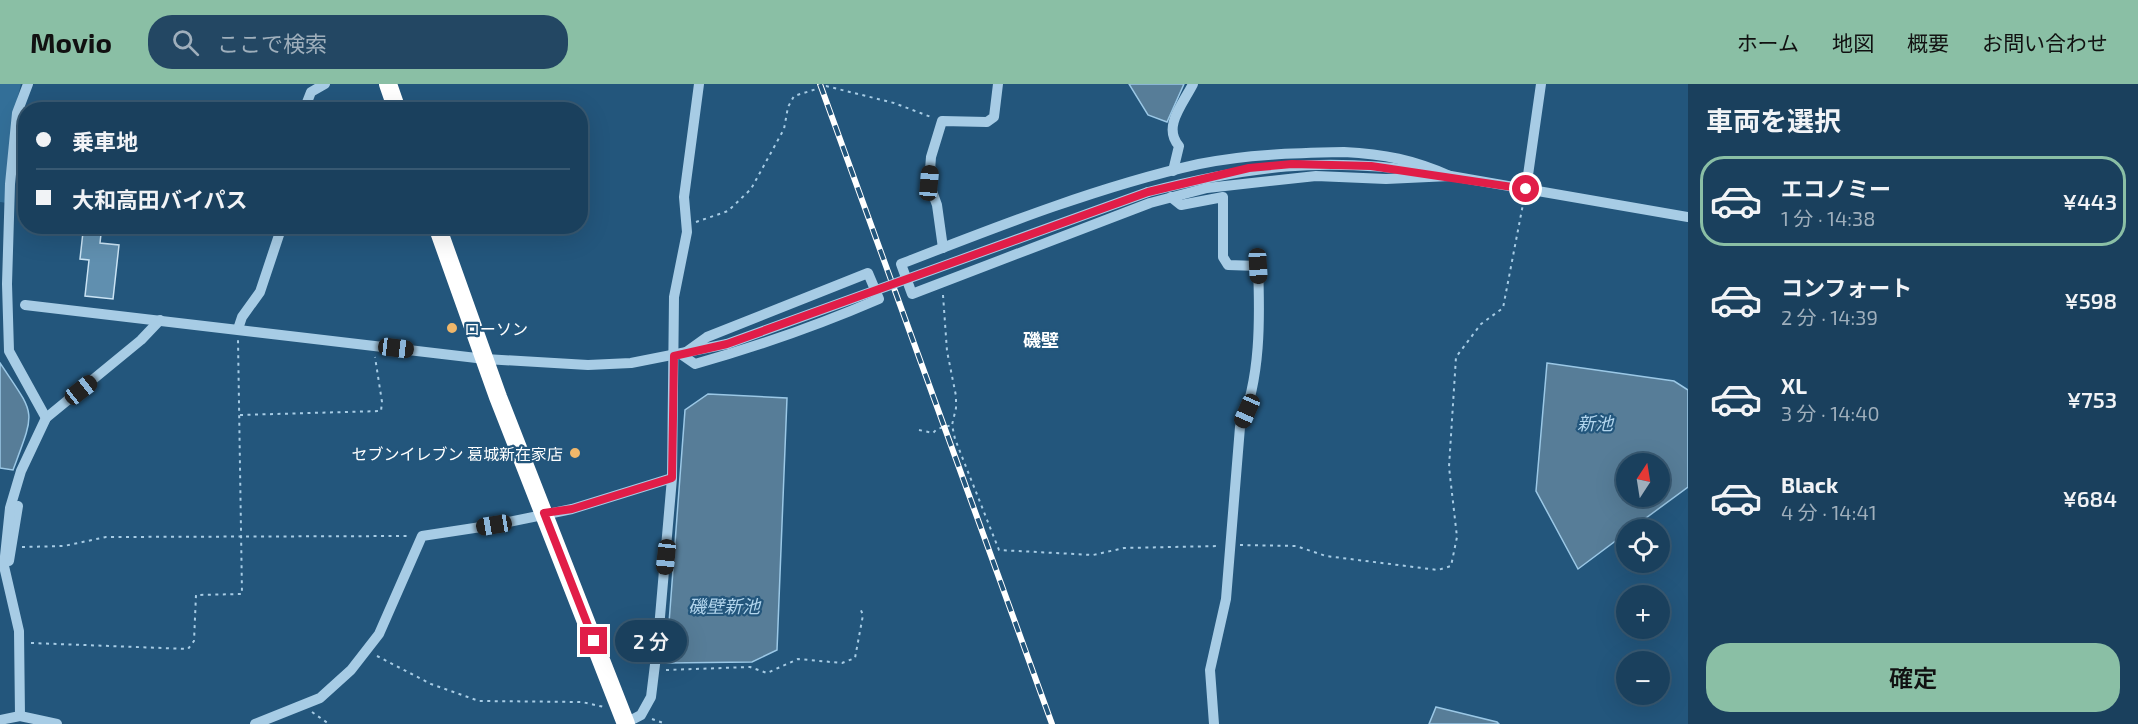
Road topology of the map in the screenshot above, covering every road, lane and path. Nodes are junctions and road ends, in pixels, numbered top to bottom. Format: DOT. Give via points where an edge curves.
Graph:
graph roads {
  1 [pos="28,84"];
  2 [pos="325,84"];
  3 [pos="388,84"];
  4 [pos="699,84"];
  5 [pos="998,84"];
  6 [pos="1192,84"];
  7 [pos="1541,84"];
  8 [pos="21,102"];
  9 [pos="307,102"];
  10 [pos="394,102"];
  11 [pos="18,108"];
  12 [pos="942,122"];
  13 [pos="1173,171"];
  14 [pos="1450,176"];
  15 [pos="1526,189"];
  16 [pos="1171,197"];
  17 [pos="1688,217"];
  18 [pos="686,225"];
  19 [pos="279,234"];
  20 [pos="440,234"];
  21 [pos="943,248"];
  22 [pos="942,280"];
  23 [pos="4,302"];
  24 [pos="25,305"];
  25 [pos="159,320"];
  26 [pos="238,329"];
  27 [pos="374,346"];
  28 [pos="678,356"];
  29 [pos="485,359"];
  30 [pos="240,415"];
  31 [pos="46,418"];
  32 [pos="952,425"];
  33 [pos="919,430"];
  34 [pos="672,478"];
  35 [pos="18,506"];
  36 [pos="544,513"];
  37 [pos="243,536"];
  38 [pos="422,536"];
  39 [pos="1231,545"];
  40 [pos="13,548"];
  41 [pos="6,573"];
  42 [pos="860,608"];
  43 [pos="20,642"];
  44 [pos="366,650"];
  45 [pos="654,671"];
  46 [pos="301,705"];
  47 [pos="619,705"];
  48 [pos="26,719"];
  49 [pos="0,720"];
  50 [pos="631,721"];
  51 [pos="57,724"];
  52 [pos="255,724"];
  53 [pos="330,724"];
  54 [pos="666,724"];
  55 [pos="1214,724"];
  1 -- 8 [label="street"];
  2 -- 9 [label="street" via="311,92"];
  3 -- 10 [label="highway"];
  4 -- 18 [label="street" via="684,197"];
  5 -- 12 [label="street" via="994,117 987,122"];
  6 -- 13 [label="street" via="1171,128 1171,137 1179,146"];
  7 -- 15 [label="street"];
  11 -- 23 [label="street"];
  12 -- 18 [label="path" via="848,90 821,87 794,96 784,129 751,189 728,211"];
  12 -- 21 [label="street" via="931,157 929,183 937,205"];
  13 -- 14 [label="street" via="1249,157 1344,152 1416,161"];
  13 -- 21 [label="street"];
  14 -- 15 [label="street"];
  14 -- 16 [label="street" via="1316,176 1227,185"];
  14 -- 28 [label="street, bridge" via="1360,165 1249,168 1148,192 727,344"];
  15 -- 17 [label="street"];
  15 -- 39 [label="path" via="1503,308 1481,324 1456,357 1449,467 1457,537 1451,566 1438,570 1326,556 1296,546"];
  16 -- 22 [label="street"];
  16 -- 39 [label="street" via="1181,204 1223,197 1223,257 1228,265 1258,266 1254,366 1247,411 1240,427"];
  18 -- 28 [label="street" via="674,297"];
  19 -- 26 [label="street" via="260,291"];
  20 -- 29 [label="highway"];
  21 -- 22 [label="street" via="901,264 912,294"];
  22 -- 32 [label="path" via="947,351 956,402"];
  23 -- 31 [label="street" via="9,351"];
  24 -- 25 [label="street"];
  25 -- 26 [label="street"];
  25 -- 31 [label="street" via="141,340"];
  26 -- 27 [label="street"];
  26 -- 30 [label="path"];
  27 -- 29 [label="street"];
  27 -- 30 [label="path" via="381,411"];
  28 -- 28 [label="street" via="707,337 868,273 879,298 747,350 695,364"];
  28 -- 29 [label="street" via="588,365"];
  28 -- 34 [label="street"];
  29 -- 36 [label="highway"];
  30 -- 37 [label="path"];
  31 -- 41 [label="street" via="21,471 10,508"];
  32 -- 33 [label="path" via="933,433"];
  32 -- 39 [label="path" via="999,550 1093,555 1124,548"];
  34 -- 36 [label="street" via="572,509"];
  34 -- 45 [label="street"];
  35 -- 40 [label="street"];
  36 -- 38 [label="street"];
  36 -- 47 [label="highway"];
  37 -- 38 [label="path"];
  37 -- 40 [label="path" via="106,537 64,546"];
  37 -- 43 [label="path" via="242,594 196,595 194,641 188,649"];
  38 -- 44 [label="street" via="378,634"];
  39 -- 55 [label="street" via="1227,598 1210,670"];
  40 -- 41 [label="street"];
  41 -- 43 [label="street"];
  42 -- 45 [label="path" via="863,615 855,658 842,663 798,659 767,673 750,667"];
  43 -- 48 [label="street"];
  44 -- 46 [label="street" via="351,670 320,698"];
  44 -- 47 [label="path" via="431,684 479,701"];
  45 -- 50 [label="street" via="651,698"];
  46 -- 52 [label="street"];
  46 -- 53 [label="path"];
  47 -- 50 [label="highway"];
  48 -- 49 [label="street"];
  48 -- 51 [label="street"];
  50 -- 54 [label="path"];
}
